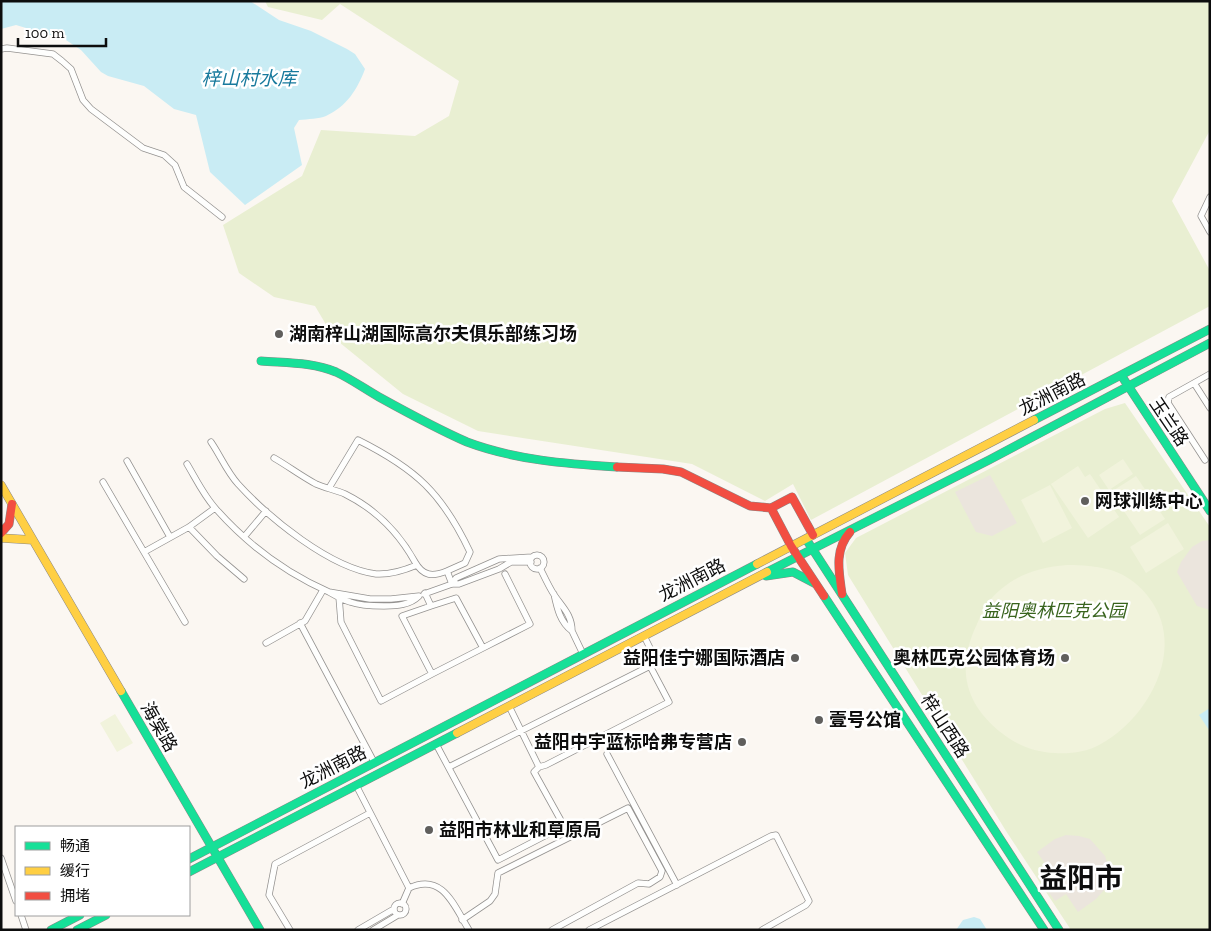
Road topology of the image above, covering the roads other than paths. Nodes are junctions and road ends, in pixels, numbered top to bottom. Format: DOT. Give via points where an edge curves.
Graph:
graph roads {
  1 [pos="1,49"];
  2 [pos="1210,197"];
  3 [pos="222,217"];
  4 [pos="1210,232"];
  5 [pos="1210,329"];
  6 [pos="1210,343"];
  7 [pos="261,361"];
  8 [pos="1210,374"];
  9 [pos="1121,375"];
  10 [pos="1194,383"];
  11 [pos="1128,387"];
  12 [pos="1210,408"];
  13 [pos="211,442"];
  14 [pos="274,458"];
  15 [pos="1205,460"];
  16 [pos="127,461"];
  17 [pos="187,464"];
  18 [pos="103,482"];
  19 [pos="1,486"];
  20 [pos="329,488"];
  21 [pos="12,503"];
  22 [pos="215,508"];
  23 [pos="770,508"];
  24 [pos="266,511"];
  25 [pos="1210,511"];
  26 [pos="189,526"];
  27 [pos="855,528"];
  28 [pos="1,533"];
  29 [pos="244,537"];
  30 [pos="809,537"];
  31 [pos="1,538"];
  32 [pos="170,538"];
  33 [pos="33,540"];
  34 [pos="791,546"];
  35 [pos="811,549"];
  36 [pos="144,552"];
  37 [pos="798,556"];
  38 [pos="531,560"];
  39 [pos="417,565"];
  40 [pos="540,568"];
  41 [pos="446,571"];
  42 [pos="504,574"];
  43 [pos="244,579"];
  44 [pos="750,581"];
  45 [pos="452,584"];
  46 [pos="817,585"];
  47 [pos="326,591"];
  48 [pos="422,594"];
  49 [pos="338,597"];
  50 [pos="843,598"];
  51 [pos="431,606"];
  52 [pos="185,622"];
  53 [pos="300,623"];
  54 [pos="644,636"];
  55 [pos="266,643"];
  56 [pos="483,648"];
  57 [pos="583,654"];
  58 [pos="650,666"];
  59 [pos="432,674"];
  60 [pos="508,706"];
  61 [pos="521,731"];
  62 [pos="436,744"];
  63 [pos="607,754"];
  64 [pos="374,762"];
  65 [pos="449,767"];
  66 [pos="539,767"];
  67 [pos="356,785"];
  68 [pos="370,813"];
  69 [pos="211,847"];
  70 [pos="218,857"];
  71 [pos="1,858"];
  72 [pos="190,858"];
  73 [pos="190,871"];
  74 [pos="677,884"];
  75 [pos="409,888"];
  76 [pos="15,898"];
  77 [pos="402,904"];
  78 [pos="394,909"];
  79 [pos="398,915"];
  80 [pos="21,916"];
  81 [pos="78,916"];
  82 [pos="104,916"];
  83 [pos="462,920"];
  84 [pos="26,930"];
  85 [pos="51,930"];
  86 [pos="77,930"];
  87 [pos="260,930"];
  88 [pos="290,930"];
  89 [pos="358,930"];
  90 [pos="373,930"];
  91 [pos="468,930"];
  92 [pos="552,930"];
  93 [pos="589,930"];
  94 [pos="762,930"];
  95 [pos="1044,930"];
  96 [pos="1059,930"];
  1 -- 3 [label="street" via="53,54 62,60 72,69 83,100 90,109 143,148 164,155 175,165 184,187"];
  2 -- 4 [label="street" via="1201,216"];
  5 -- 9 [label="main road, 龙洲南路"];
  6 -- 11 [label="main road, 龙洲南路"];
  7 -- 23 [label="main road" via="316,366 336,372 456,437 489,450 551,461 681,472 750,506"];
  8 -- 10 [label="street"];
  9 -- 11 [label="main road, 玉兰路"];
  9 -- 30 [label="main road, 龙洲南路"];
  10 -- 12 [label="street"];
  10 -- 15 [label="street" via="1170,397 1168,403"];
  11 -- 25 [label="main road, 玉兰路"];
  11 -- 27 [label="main road, 龙洲南路"];
  13 -- 24 [label="street" via="236,482"];
  14 -- 20 [label="street"];
  16 -- 32 [label="street"];
  17 -- 22 [label="street"];
  18 -- 36 [label="street"];
  19 -- 21 [label="main road, 海棠路"];
  20 -- 39 [label="street" via="365,506 384,521 406,545"];
  20 -- 41 [label="street" via="358,440 409,470 438,497 470,552 465,563"];
  21 -- 28 [label="main road" via="11,519"];
  21 -- 33 [label="main road, 海棠路"];
  22 -- 26 [label="street"];
  22 -- 29 [label="street"];
  23 -- 30 [label="main road, 梓山西路" via="792,497"];
  23 -- 34 [label="main road, 梓山西路"];
  24 -- 29 [label="street"];
  24 -- 39 [label="street" via="335,560 355,568 378,574 400,572"];
  26 -- 32 [label="street"];
  26 -- 43 [label="street"];
  27 -- 35 [label="main road, 龙洲南路"];
  27 -- 50 [label="main road" via="846,536 838,552"];
  29 -- 47 [label="street" via="287,570"];
  30 -- 34 [label="main road, 龙洲南路"];
  30 -- 35 [label="main road, 梓山西路"];
  31 -- 33 [label="main road"];
  32 -- 36 [label="street"];
  33 -- 69 [label="main road, 海棠路"];
  34 -- 37 [label="main road, 梓山西路"];
  34 -- 57 [label="main road, 龙洲南路"];
  35 -- 37 [label="main road, 龙洲南路"];
  35 -- 50 [label="main road, 梓山西路"];
  36 -- 52 [label="street"];
  37 -- 44 [label="main road, 龙洲南路"];
  37 -- 46 [label="main road, 梓山西路"];
  38 -- 40 [label="street" via="534,568"];
  38 -- 40 [label="street" via="536,555 542,558 544,562"];
  38 -- 45 [label="street" via="499,559 456,578"];
  39 -- 41 [label="street" via="426,574 434,576"];
  40 -- 57 [label="street" via="554,594 565,626 572,631"];
  41 -- 45 [label="street"];
  42 -- 56 [label="street" via="530,624"];
  44 -- 46 [label="main road" via="776,573 793,572"];
  44 -- 54 [label="main road, 龙洲南路"];
  45 -- 48 [label="street"];
  46 -- 95 [label="main road, 梓山西路"];
  47 -- 48 [label="street" via="370,599"];
  47 -- 49 [label="street"];
  47 -- 53 [label="street" via="305,621"];
  48 -- 49 [label="street" via="412,602 391,606 364,605"];
  48 -- 51 [label="street"];
  49 -- 59 [label="street" via="341,622 381,701"];
  50 -- 96 [label="main road, 梓山西路"];
  51 -- 56 [label="street" via="456,598"];
  51 -- 59 [label="street" via="402,616"];
  53 -- 55 [label="street"];
  53 -- 64 [label="street"];
  54 -- 58 [label="street" via="652,652"];
  54 -- 60 [label="main road, 龙洲南路"];
  56 -- 59 [label="street"];
  57 -- 64 [label="main road, 龙洲南路"];
  58 -- 61 [label="street"];
  58 -- 66 [label="street" via="669,702"];
  60 -- 61 [label="street"];
  60 -- 62 [label="main road, 龙洲南路"];
  61 -- 65 [label="street"];
  61 -- 66 [label="street"];
  62 -- 65 [label="street"];
  62 -- 67 [label="main road, 龙洲南路"];
  63 -- 74 [label="street"];
  64 -- 69 [label="main road, 龙洲南路"];
  65 -- 66 [label="street" via="498,860 564,826 534,772"];
  67 -- 68 [label="street"];
  67 -- 70 [label="main road, 龙洲南路"];
  68 -- 75 [label="street"];
  68 -- 88 [label="street" via="275,864 270,895"];
  69 -- 70 [label="main road, 海棠路"];
  69 -- 72 [label="main road, 龙洲南路"];
  70 -- 73 [label="main road, 龙洲南路"];
  70 -- 87 [label="main road, 海棠路"];
  71 -- 76 [label="street"];
  74 -- 93 [label="street"];
  74 -- 94 [label="street" via="776,835 809,901"];
  75 -- 77 [label="street"];
  75 -- 83 [label="street" via="426,882 435,885 444,891"];
  77 -- 78 [label="street" via="397,904"];
  77 -- 79 [label="street" via="404,914"];
  78 -- 79 [label="street"];
  78 -- 89 [label="street"];
  79 -- 90 [label="street"];
  80 -- 84 [label="street"];
  81 -- 85 [label="main road"];
  82 -- 86 [label="main road"];
  83 -- 91 [label="street"];
  83 -- 92 [label="street" via="490,901 495,894 498,873 628,808 662,871 660,877 649,884 638,883"];
}
